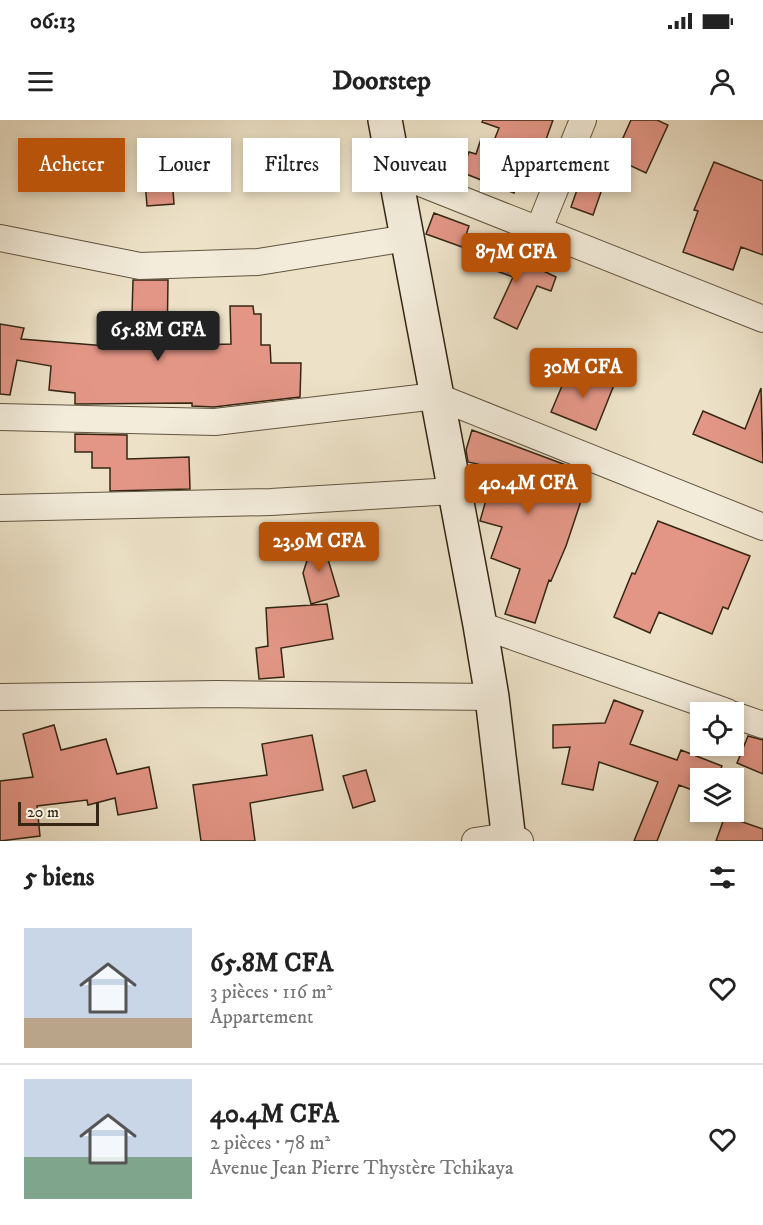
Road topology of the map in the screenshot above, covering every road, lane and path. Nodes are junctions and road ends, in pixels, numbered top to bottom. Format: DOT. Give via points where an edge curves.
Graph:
graph roads {
  1 [pos="385,120"];
  2 [pos="583,120"];
  3 [pos="389,138"];
  4 [pos="399,192"];
  5 [pos="443,192"];
  6 [pos="538,231"];
  7 [pos="0,238"];
  8 [pos="406,238"];
  9 [pos="763,319"];
  10 [pos="436,396"];
  11 [pos="0,417"];
  12 [pos="453,491"];
  13 [pos="0,508"];
  14 [pos="763,527"];
  15 [pos="480,625"];
  16 [pos="0,697"];
  17 [pos="492,698"];
  18 [pos="699,702"];
  19 [pos="744,718"];
  20 [pos="763,725"];
  21 [pos="512,840"];
  22 [pos="476,841"];
  1 -- 3 [label="street"];
  2 -- 6 [label="street"];
  4 -- 8 [label="street"];
  5 -- 6 [label="street"];
  6 -- 9 [label="street"];
  7 -- 8 [label="street" via="140,266 258,262"];
  8 -- 10 [label="street"];
  10 -- 11 [label="street" via="215,422"];
  10 -- 12 [label="street"];
  10 -- 14 [label="street"];
  12 -- 13 [label="street" via="271,502"];
  12 -- 15 [label="street"];
  15 -- 17 [label="street"];
  15 -- 18 [label="street"];
  16 -- 17 [label="street" via="217,694"];
  17 -- 21 [label="street"];
  19 -- 20 [label="street"];
  21 -- 22 [label="street"];
}
